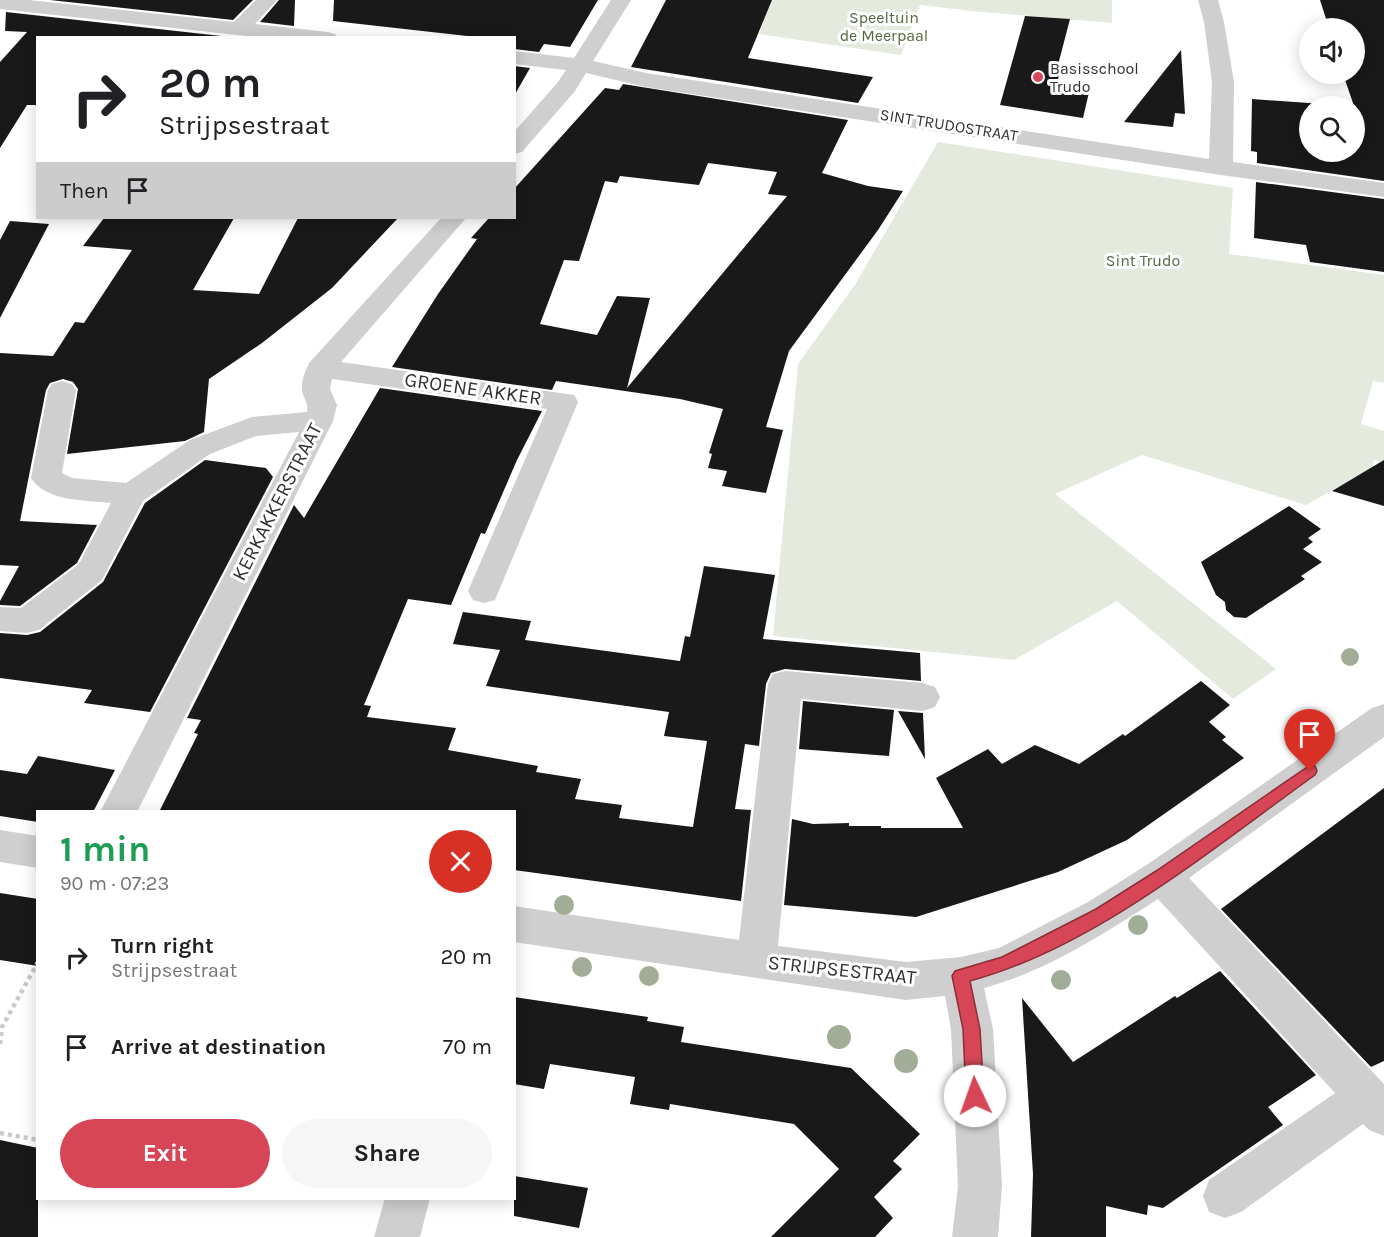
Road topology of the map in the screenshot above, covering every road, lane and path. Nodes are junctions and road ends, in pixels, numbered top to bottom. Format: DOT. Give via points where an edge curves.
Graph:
graph roads {
  1 [pos="267,0"];
  2 [pos="621,0"];
  3 [pos="1208,0"];
  4 [pos="0,3"];
  5 [pos="240,28"];
  6 [pos="310,36"];
  7 [pos="516,57"];
  8 [pos="581,65"];
  9 [pos="516,145"];
  10 [pos="1221,168"];
  11 [pos="1384,190"];
  12 [pos="453,219"];
  13 [pos="320,368"];
  14 [pos="62,390"];
  15 [pos="319,421"];
  16 [pos="131,494"];
  17 [pos="484,591"];
  18 [pos="0,618"];
  19 [pos="923,697"];
  20 [pos="1384,718"];
  21 [pos="119,810"];
  22 [pos="0,846"];
  23 [pos="36,852"];
  24 [pos="1162,876"];
  25 [pos="516,924"];
  26 [pos="757,961"];
  27 [pos="36,966"];
  28 [pos="961,976"];
  29 [pos="0,1044"];
  30 [pos="1375,1106"];
  31 [pos="0,1133"];
  32 [pos="36,1140"];
  33 [pos="1225,1196"];
  34 [pos="407,1200"];
  35 [pos="397,1237"];
  36 [pos="975,1237"];
  1 -- 5 [label="street"];
  2 -- 8 [label="street"];
  3 -- 10 [label="street" via="1223,82"];
  4 -- 5 [label="street"];
  5 -- 6 [label="street"];
  7 -- 8 [label="street, SINT TRUDOSTRAAT"];
  8 -- 9 [label="street"];
  8 -- 10 [label="street, SINT TRUDOSTRAAT" via="646,80"];
  10 -- 11 [label="street, SINT TRUDOSTRAAT"];
  12 -- 13 [label="street"];
  13 -- 15 [label="street, KERKAKKERSTRAAT" via="316,389 323,405"];
  13 -- 17 [label="street, GROENE AKKER" via="564,402"];
  14 -- 16 [label="street" via="46,478 67,488"];
  15 -- 16 [label="street" via="252,427 201,447"];
  15 -- 21 [label="street, KERKAKKERSTRAAT"];
  16 -- 18 [label="street" via="91,572 27,621"];
  19 -- 26 [label="street" via="785,684"];
  20 -- 24 [label="street, STRIJPSESTRAAT"];
  22 -- 23 [label="street"];
  24 -- 28 [label="street, STRIJPSESTRAAT" via="1102,914 1006,964"];
  24 -- 30 [label="street"];
  25 -- 26 [label="street, STRIJPSESTRAAT"];
  26 -- 28 [label="street, STRIJPSESTRAAT" via="906,981"];
  27 -- 29 [label="path" via="2,1027"];
  28 -- 36 [label="street" via="972,1029 980,1186"];
  30 -- 33 [label="street"];
  31 -- 32 [label="path"];
  34 -- 35 [label="street"];
}
